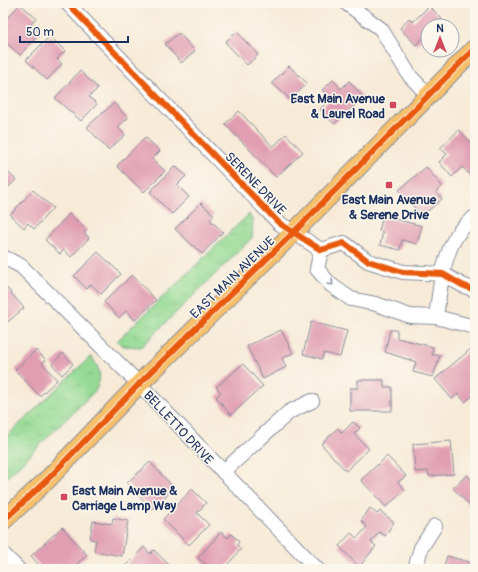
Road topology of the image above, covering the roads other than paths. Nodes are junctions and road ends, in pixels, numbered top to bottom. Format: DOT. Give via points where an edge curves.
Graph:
graph roads {
  1 [pos="67,3"];
  2 [pos="346,3"];
  3 [pos="475,48"];
  4 [pos="428,95"];
  5 [pos="475,217"];
  6 [pos="294,232"];
  7 [pos="321,250"];
  8 [pos="3,257"];
  9 [pos="443,274"];
  10 [pos="475,290"];
  11 [pos="436,317"];
  12 [pos="475,327"];
  13 [pos="139,384"];
  14 [pos="312,401"];
  15 [pos="223,472"];
  16 [pos="3,521"];
  17 [pos="435,526"];
  18 [pos="3,554"];
  19 [pos="18,569"];
  20 [pos="316,569"];
  21 [pos="415,569"];
  1 -- 6 [label="street, SERENE DRIVE" via="279,223"];
  2 -- 4 [label="street" via="381,29 410,76"];
  3 -- 4 [label="main road, EAST MAIN AVENUE"];
  4 -- 6 [label="main road, EAST MAIN AVENUE"];
  5 -- 9 [label="street" via="457,234"];
  6 -- 7 [label="street, SERENE DRIVE"];
  6 -- 13 [label="main road, EAST MAIN AVENUE"];
  7 -- 9 [label="street" via="344,243 368,261 403,272"];
  7 -- 11 [label="street, one-way" via="317,269 331,285 350,299 376,304 410,316"];
  8 -- 13 [label="street, BELLETTO DRIVE" via="21,266"];
  9 -- 10 [label="street"];
  9 -- 11 [label="street"];
  11 -- 12 [label="street"];
  13 -- 15 [label="street, BELLETTO DRIVE"];
  13 -- 16 [label="main road, EAST MAIN AVENUE" via="47,480"];
  14 -- 15 [label="street" via="289,412"];
  15 -- 20 [label="street, BELLETTO DRIVE"];
  17 -- 21 [label="street" via="421,548"];
  18 -- 19 [label="street"];
}
